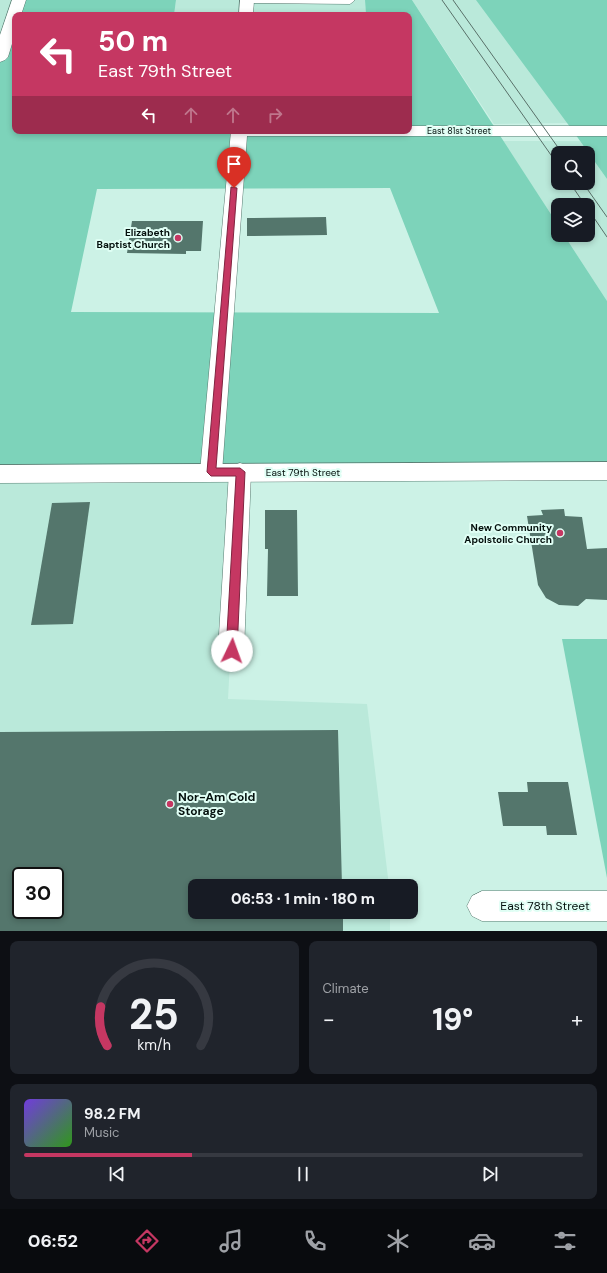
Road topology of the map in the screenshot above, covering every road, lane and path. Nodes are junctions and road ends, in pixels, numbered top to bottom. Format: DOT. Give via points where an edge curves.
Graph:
graph roads {
  1 [pos="19,0"];
  2 [pos="247,0"];
  3 [pos="350,0"];
  4 [pos="15,12"];
  5 [pos="246,12"];
  6 [pos="12,21"];
  7 [pos="0,57"];
  8 [pos="412,131"];
  9 [pos="607,131"];
  10 [pos="238,134"];
  11 [pos="607,471"];
  12 [pos="211,472"];
  13 [pos="240,472"];
  14 [pos="0,474"];
  15 [pos="232,651"];
  16 [pos="482,906"];
  17 [pos="607,906"];
  1 -- 4 [label="street"];
  2 -- 3 [label="lane"];
  2 -- 5 [label="street"];
  6 -- 7 [label="street"];
  8 -- 9 [label="street, East 81st Street"];
  10 -- 12 [label="street"];
  11 -- 13 [label="street, East 79th Street"];
  12 -- 13 [label="street, East 79th Street"];
  12 -- 14 [label="street, East 79th Street"];
  13 -- 15 [label="street"];
  16 -- 17 [label="street, East 78th Street"];
}
